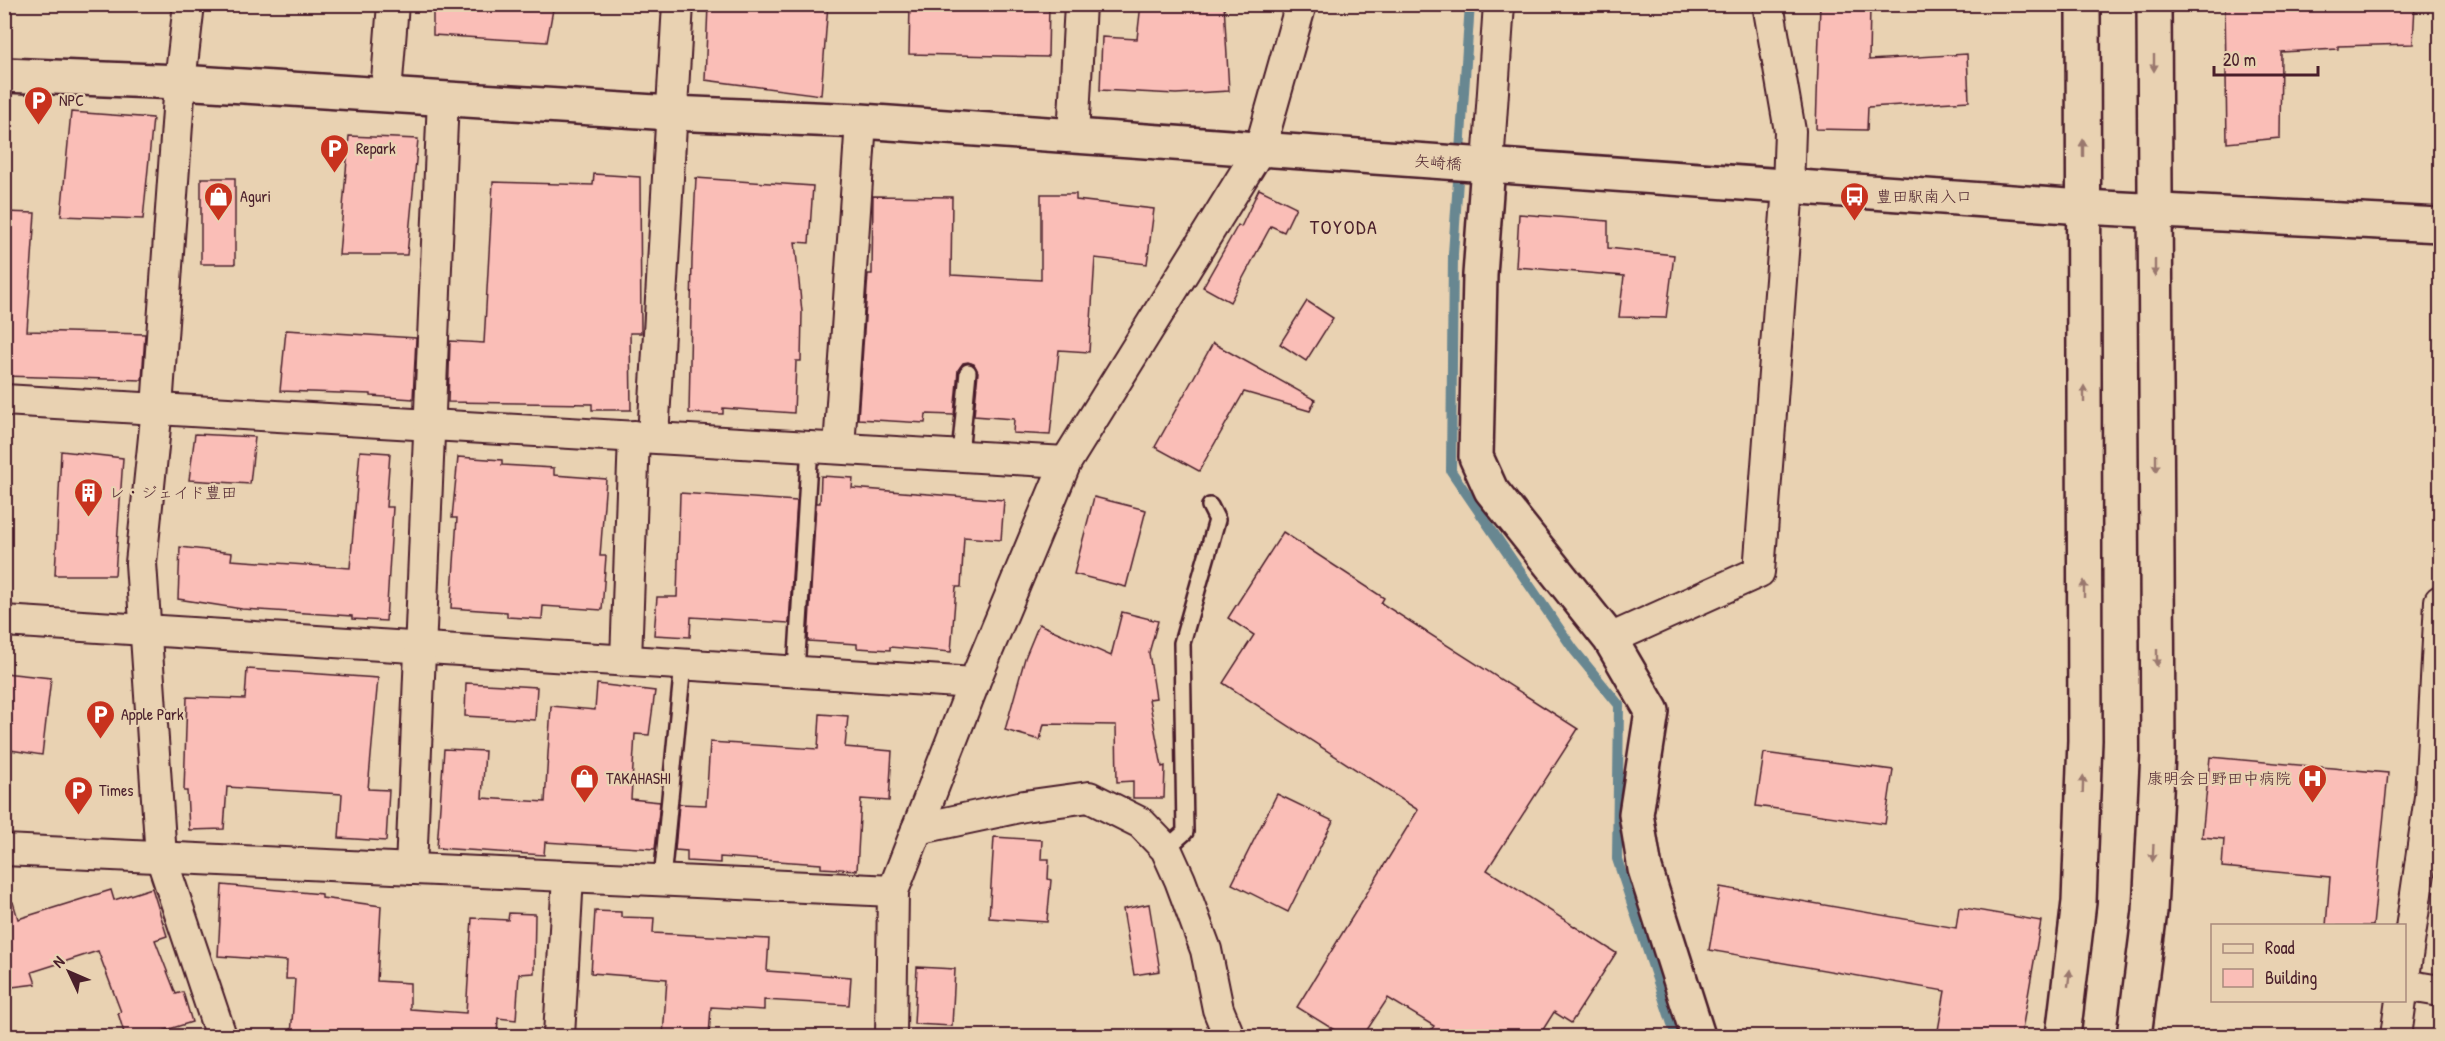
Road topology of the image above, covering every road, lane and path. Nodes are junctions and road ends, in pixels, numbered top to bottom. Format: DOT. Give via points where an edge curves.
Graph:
graph roads {
  1 [pos="189,4"];
  2 [pos="393,4"];
  3 [pos="678,4"];
  4 [pos="1080,4"];
  5 [pos="1301,4"];
  6 [pos="1498,4"];
  7 [pos="1768,4"];
  8 [pos="2083,4"];
  9 [pos="2154,4"];
  10 [pos="4,75"];
  11 [pos="180,82"];
  12 [pos="386,93"];
  13 [pos="443,98"];
  14 [pos="671,113"];
  15 [pos="861,121"];
  16 [pos="1073,136"];
  17 [pos="1260,149"];
  18 [pos="1483,165"];
  19 [pos="1788,187"];
  20 [pos="2083,207"];
  21 [pos="2155,210"];
  22 [pos="2440,225"];
  23 [pos="968,372"];
  24 [pos="4,400"];
  25 [pos="158,408"];
  26 [pos="429,424"];
  27 [pos="644,437"];
  28 [pos="810,447"];
  29 [pos="839,448"];
  30 [pos="960,455"];
  31 [pos="1066,462"];
  32 [pos="1210,506"];
  33 [pos="2440,601"];
  34 [pos="4,621"];
  35 [pos="145,630"];
  36 [pos="1610,639"];
  37 [pos="420,647"];
  38 [pos="626,660"];
  39 [pos="683,664"];
  40 [pos="796,671"];
  41 [pos="974,683"];
  42 [pos="917,829"];
  43 [pos="1166,849"];
  44 [pos="4,850"];
  45 [pos="161,857"];
  46 [pos="411,869"];
  47 [pos="568,876"];
  48 [pos="662,880"];
  49 [pos="893,891"];
  50 [pos="2406,963"];
  51 [pos="2406,985"];
  52 [pos="2440,991"];
  53 [pos="2401,1002"];
  54 [pos="221,1036"];
  55 [pos="560,1036"];
  56 [pos="891,1036"];
  57 [pos="1229,1036"];
  58 [pos="1698,1036"];
  59 [pos="2062,1036"];
  60 [pos="2134,1036"];
  61 [pos="2396,1036"];
  1 -- 11 [label="street"];
  2 -- 12 [label="street"];
  3 -- 14 [label="street"];
  4 -- 16 [label="street"];
  5 -- 17 [label="street"];
  6 -- 18 [label="street"];
  7 -- 19 [label="street" via="1790,131"];
  20 -- 8 [label="street, one-way"];
  9 -- 21 [label="street, one-way"];
  10 -- 11 [label="street, 矢崎橋"];
  11 -- 12 [label="street, 矢崎橋"];
  11 -- 25 [label="street"];
  12 -- 13 [label="street, 矢崎橋"];
  13 -- 14 [label="street, 矢崎橋"];
  13 -- 26 [label="street"];
  14 -- 15 [label="street, 矢崎橋"];
  14 -- 27 [label="street"];
  15 -- 16 [label="street, 矢崎橋"];
  15 -- 29 [label="street"];
  16 -- 17 [label="street, 矢崎橋"];
  17 -- 18 [label="street, 矢崎橋"];
  17 -- 31 [label="street"];
  18 -- 19 [label="street, 矢崎橋"];
  18 -- 36 [label="street" via="1476,457 1491,490"];
  19 -- 20 [label="street, 矢崎橋"];
  19 -- 36 [label="street" via="1759,572"];
  20 -- 21 [label="street, 矢崎橋"];
  59 -- 20 [label="street, one-way" via="2079,902 2085,741"];
  21 -- 22 [label="street, 矢崎橋"];
  21 -- 60 [label="street, one-way" via="2158,753 2150,911"];
  23 -- 30 [label="lane"];
  24 -- 25 [label="street"];
  25 -- 26 [label="street"];
  25 -- 35 [label="street" via="141,563"];
  26 -- 27 [label="street"];
  26 -- 37 [label="street"];
  27 -- 28 [label="street"];
  27 -- 38 [label="street"];
  28 -- 29 [label="street"];
  28 -- 40 [label="lane"];
  29 -- 30 [label="street"];
  30 -- 31 [label="street"];
  31 -- 41 [label="street"];
  32 -- 43 [label="lane" via="1217,520 1182,643 1185,832"];
  33 -- 50 [label="street" via="2430,797"];
  34 -- 35 [label="street"];
  35 -- 37 [label="street"];
  35 -- 45 [label="street"];
  36 -- 58 [label="street" via="1652,711 1636,814 1645,869"];
  37 -- 38 [label="street"];
  37 -- 46 [label="street"];
  38 -- 39 [label="street"];
  39 -- 40 [label="street"];
  39 -- 48 [label="lane"];
  40 -- 41 [label="street"];
  41 -- 42 [label="street"];
  42 -- 43 [label="street" via="1024,806 1089,797 1141,823"];
  42 -- 49 [label="street"];
  43 -- 57 [label="street" via="1206,950 1218,1009"];
  44 -- 45 [label="street"];
  45 -- 46 [label="street"];
  45 -- 54 [label="street"];
  46 -- 47 [label="street"];
  47 -- 48 [label="street"];
  47 -- 55 [label="street"];
  48 -- 49 [label="street"];
  49 -- 56 [label="street"];
  51 -- 52 [label="street"];
  53 -- 61 [label="street"];
}
